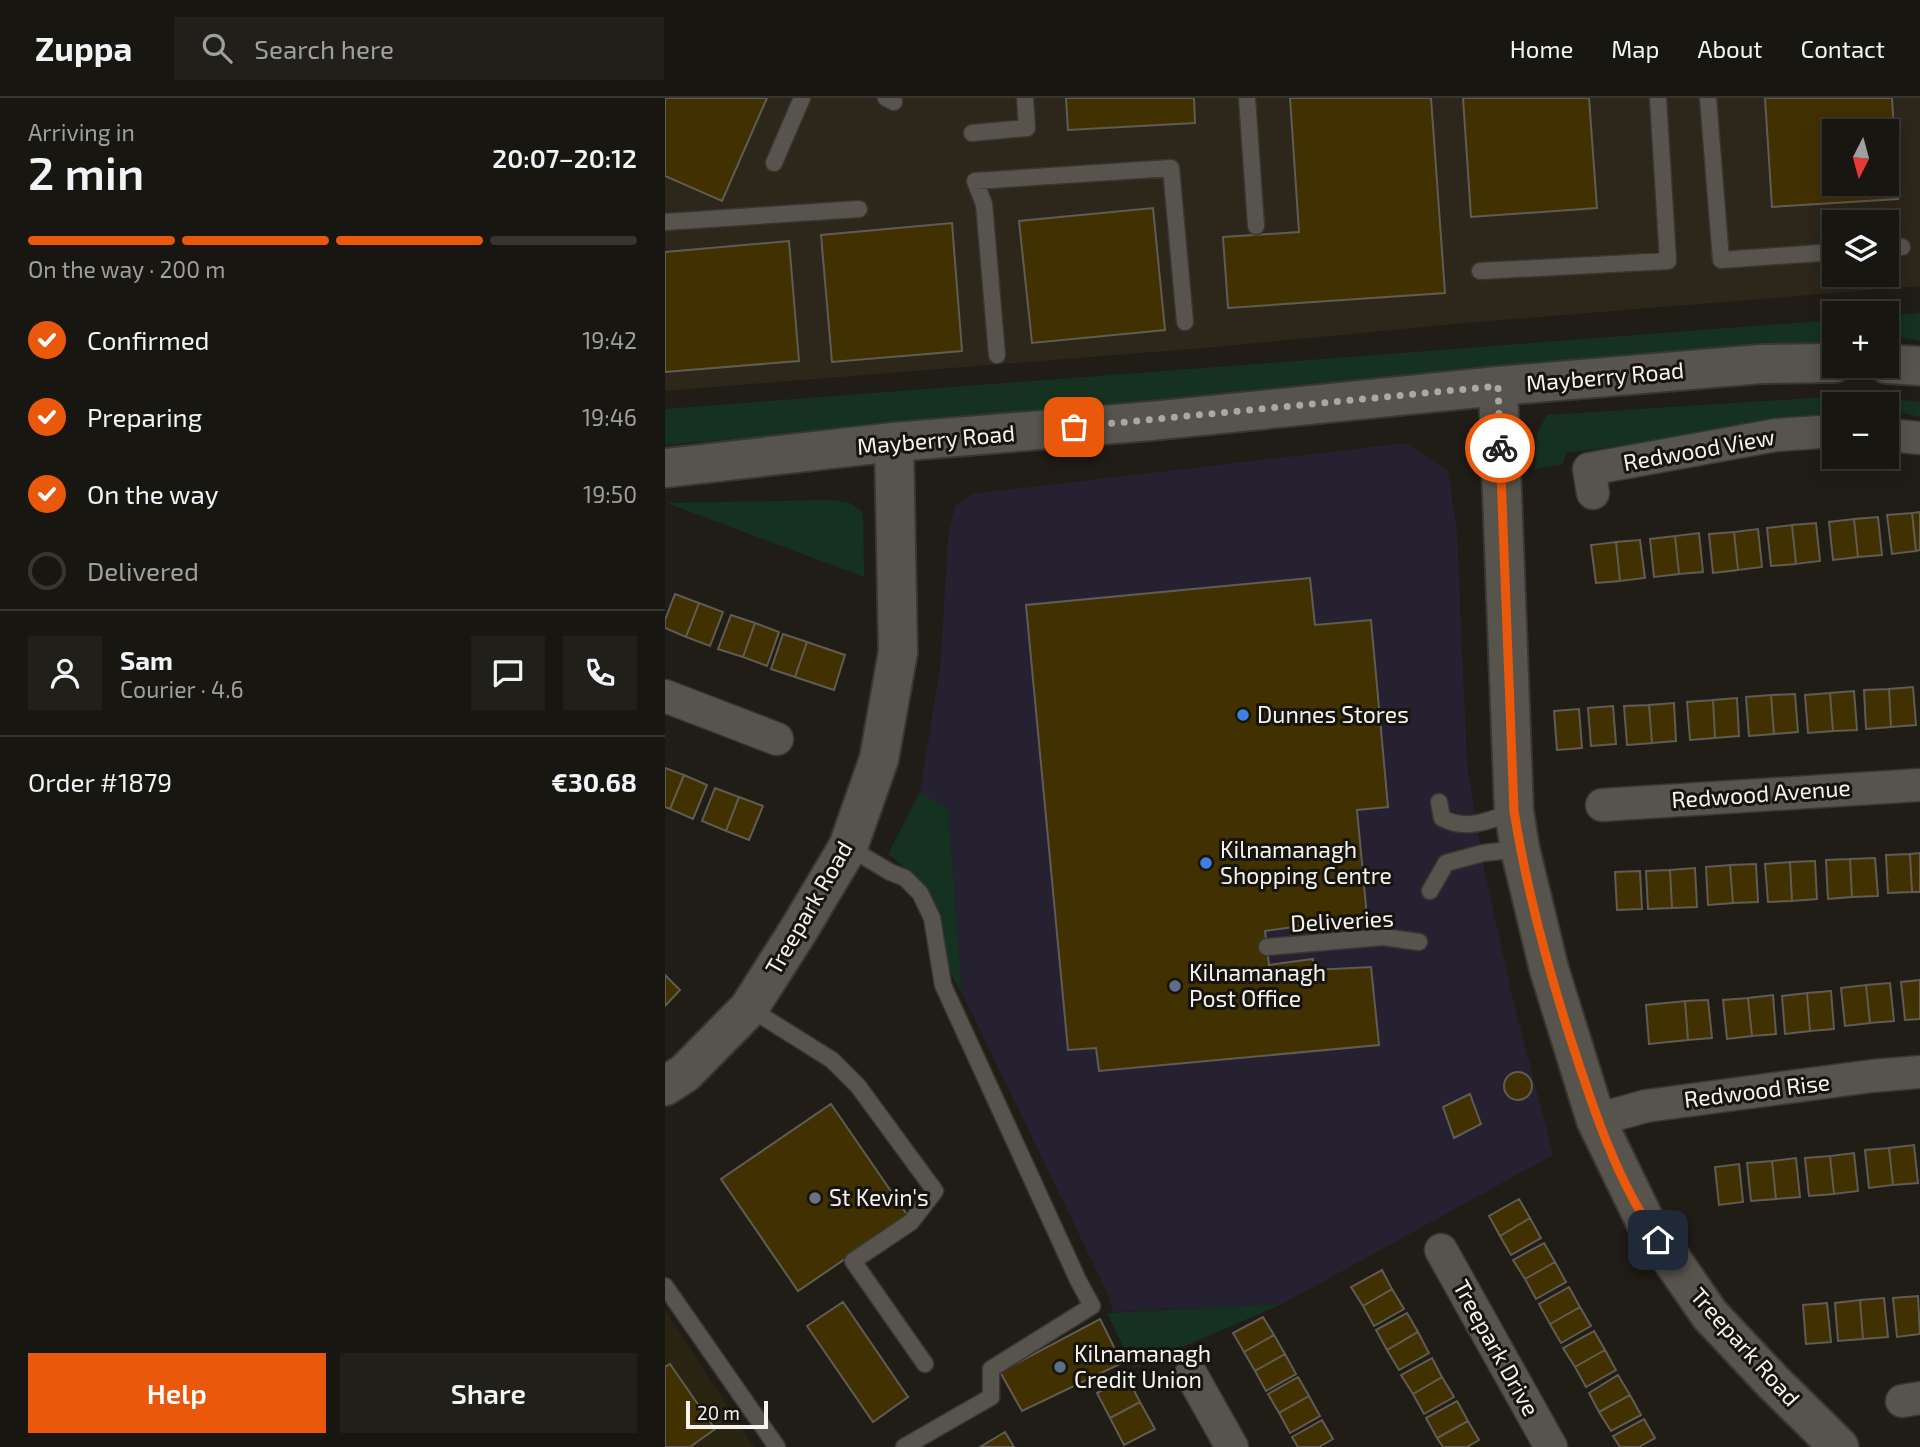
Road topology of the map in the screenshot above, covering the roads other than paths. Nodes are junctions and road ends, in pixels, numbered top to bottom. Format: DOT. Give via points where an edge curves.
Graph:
graph roads {
  1 [pos="802,98"];
  2 [pos="1025,98"];
  3 [pos="1247,98"];
  4 [pos="1658,98"];
  5 [pos="1708,98"];
  6 [pos="972,132"];
  7 [pos="774,163"];
  8 [pos="859,209"];
  9 [pos="665,222"];
  10 [pos="1256,226"];
  11 [pos="1822,253"];
  12 [pos="1480,271"];
  13 [pos="1185,322"];
  14 [pos="997,355"];
  15 [pos="1822,363"];
  16 [pos="1899,365"];
  17 [pos="1920,366"];
  18 [pos="1498,386"];
  19 [pos="1822,432"];
  20 [pos="1899,436"];
  21 [pos="1920,438"];
  22 [pos="894,442"];
  23 [pos="665,468"];
  24 [pos="1593,493"];
  25 [pos="665,696"];
  26 [pos="777,739"];
  27 [pos="1920,785"];
  28 [pos="1439,802"];
  29 [pos="1602,805"];
  30 [pos="1514,811"];
  31 [pos="848,847"];
  32 [pos="1520,849"];
  33 [pos="1430,891"];
  34 [pos="1419,942"];
  35 [pos="1267,947"];
  36 [pos="749,1008"];
  37 [pos="1920,1072"];
  38 [pos="665,1086"];
  39 [pos="1596,1120"];
  40 [pos="1441,1250"];
  41 [pos="665,1286"];
  42 [pos="925,1364"];
  43 [pos="1191,1374"];
  44 [pos="1826,1443"];
  45 [pos="777,1447"];
  46 [pos="904,1447"];
  47 [pos="1232,1447"];
  48 [pos="1551,1447"];
  1 -- 7 [label="lane"];
  2 -- 6 [label="lane" via="1027,128"];
  3 -- 10 [label="lane"];
  4 -- 12 [label="lane" via="1668,261"];
  5 -- 11 [label="lane" via="1721,260"];
  8 -- 9 [label="lane"];
  13 -- 14 [label="lane" via="1171,168 975,181 985,204"];
  15 -- 18 [label="street, Mayberry Road"];
  16 -- 17 [label="street"];
  18 -- 22 [label="street, Mayberry Road"];
  18 -- 30 [label="street, Treepark Road"];
  19 -- 24 [label="street, Redwood View" via="1776,435 1589,469"];
  20 -- 21 [label="street"];
  22 -- 23 [label="street, Mayberry Road"];
  22 -- 31 [label="street, Treepark Road" via="898,652 879,760"];
  25 -- 26 [label="street"];
  27 -- 29 [label="street, Redwood Avenue"];
  28 -- 30 [label="lane" via="1442,818 1455,825 1489,821"];
  30 -- 32 [label="street, Treepark Road"];
  31 -- 36 [label="street, Treepark Road"];
  31 -- 46 [label="lane" via="905,878 920,893 932,918 943,985 1092,1306 991,1369 991,1397"];
  32 -- 33 [label="lane" via="1483,852 1446,863"];
  32 -- 39 [label="street, Treepark Road" via="1549,969"];
  34 -- 35 [label="lane, Deliveries" via="1383,937"];
  36 -- 38 [label="street, Treepark Road" via="685,1073"];
  36 -- 42 [label="lane" via="841,1068 935,1191 911,1222 853,1261"];
  37 -- 39 [label="street, Redwood Rise" via="1646,1106"];
  39 -- 44 [label="street, Treepark Road" via="1645,1221 1710,1315"];
  40 -- 48 [label="street, Treepark Drive"];
  41 -- 45 [label="lane"];
  43 -- 47 [label="street"];
}
